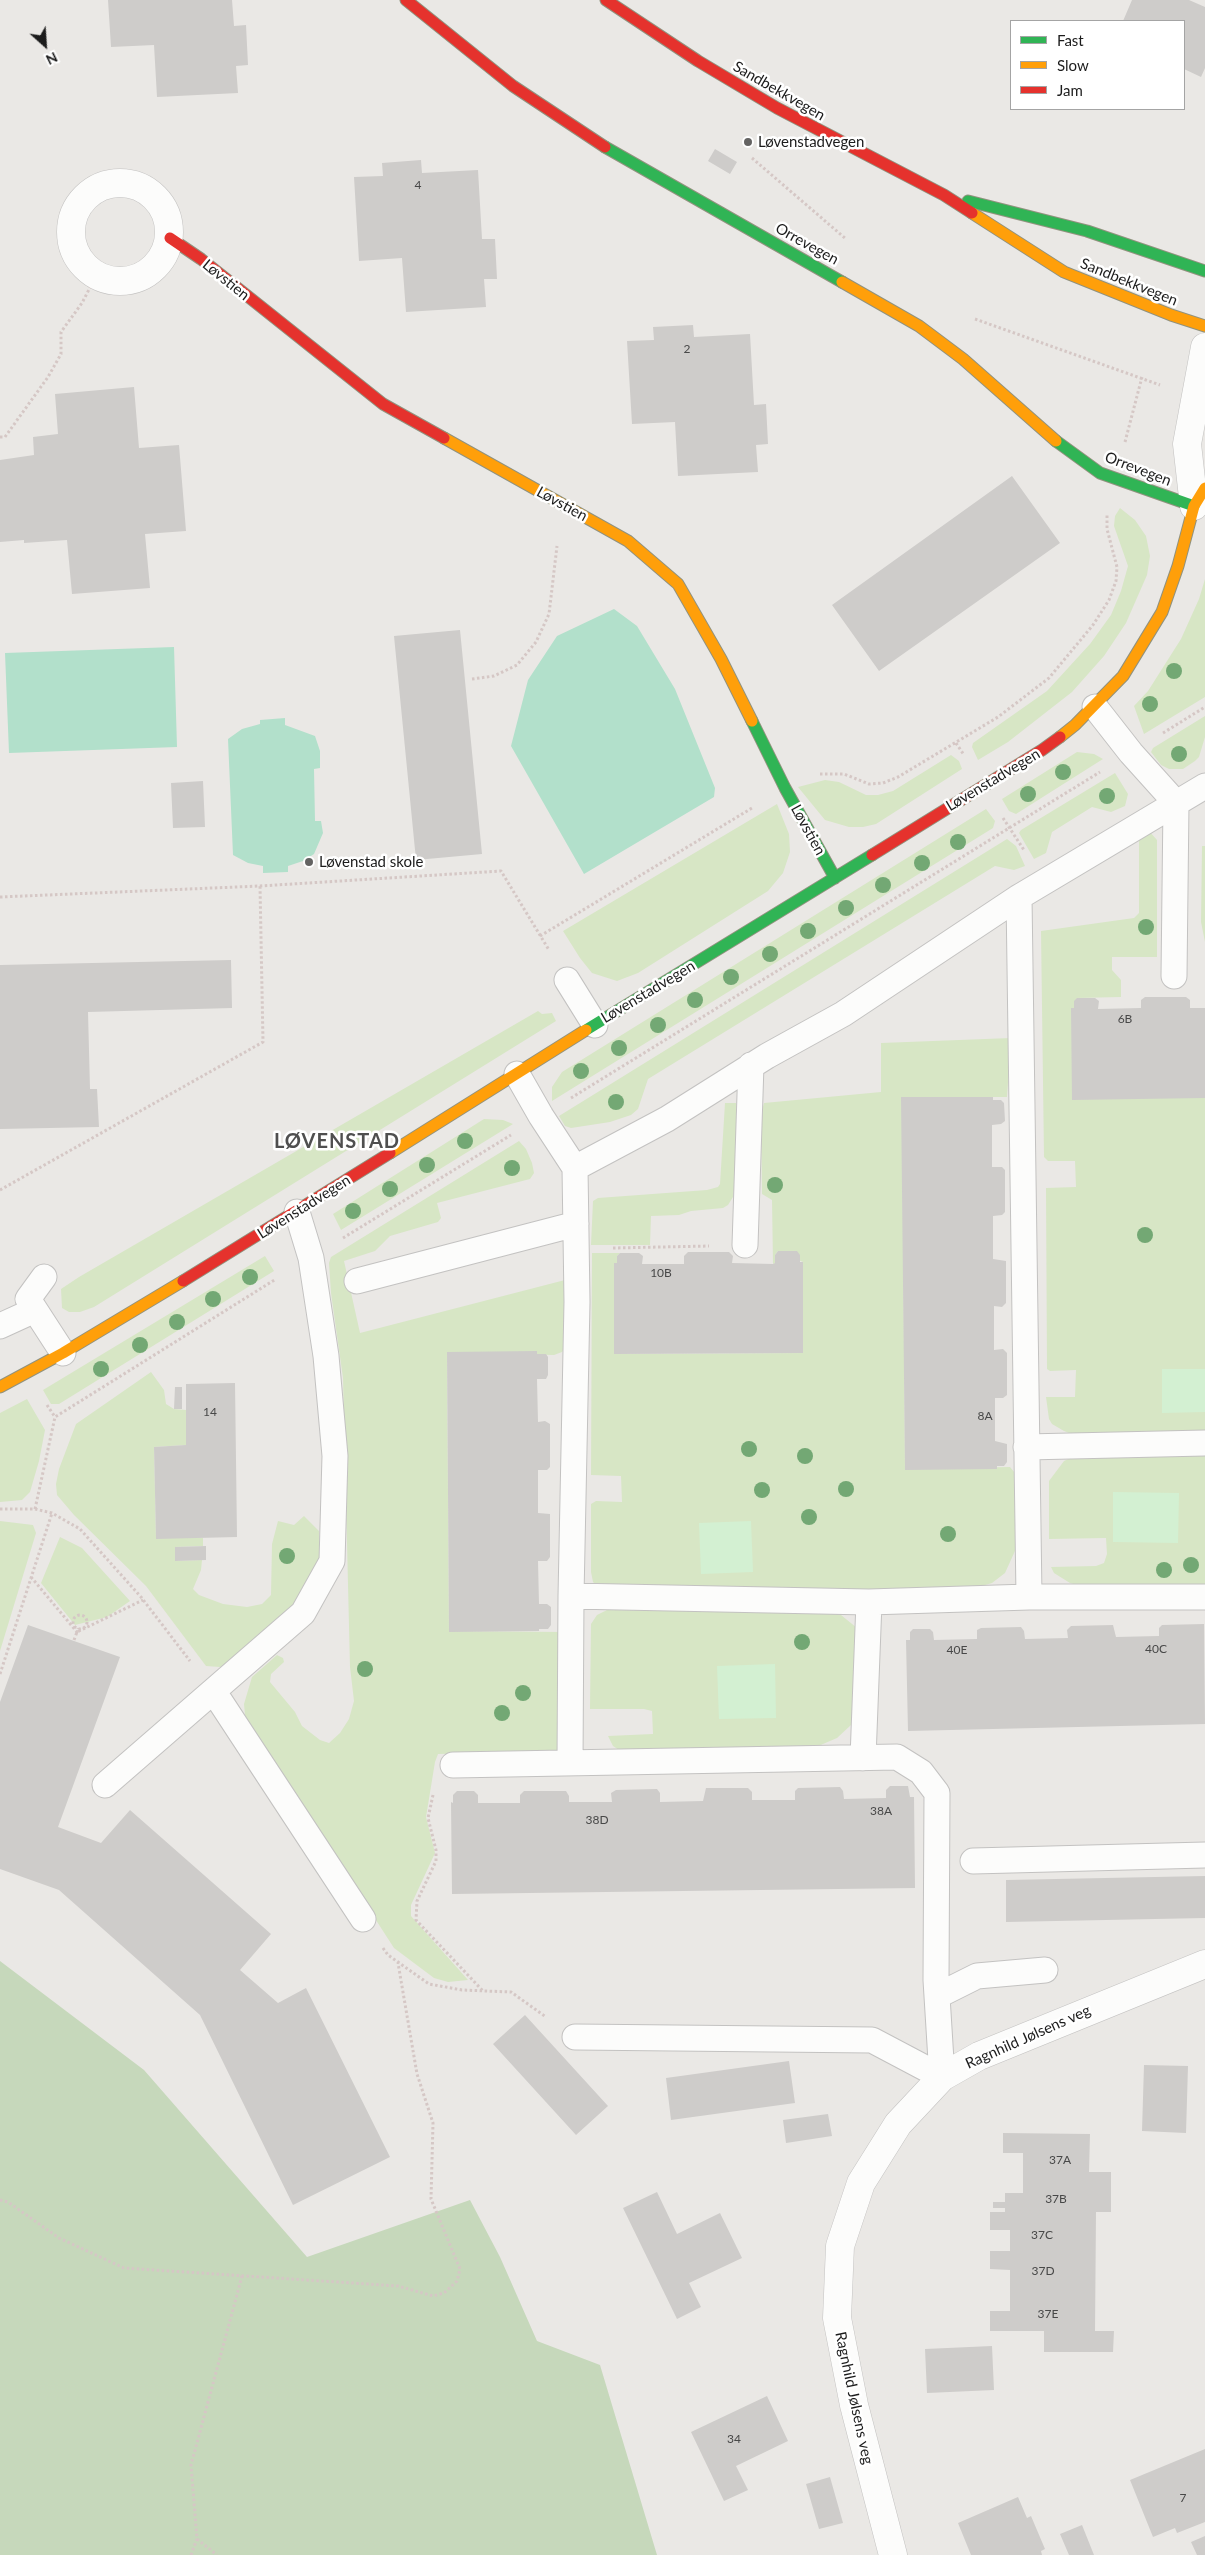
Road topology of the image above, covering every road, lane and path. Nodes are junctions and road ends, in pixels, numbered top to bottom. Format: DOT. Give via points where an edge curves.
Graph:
graph roads {
  1 [pos="406,0"];
  2 [pos="606,0"];
  3 [pos="752,158"];
  4 [pos="944,195"];
  5 [pos="170,238"];
  6 [pos="1205,271"];
  7 [pos="96,276"];
  8 [pos="853,288"];
  9 [pos="919,326"];
  10 [pos="1205,326"];
  11 [pos="1205,347"];
  12 [pos="1142,377"];
  13 [pos="1163,386"];
  14 [pos="0,437"];
  15 [pos="1124,447"];
  16 [pos="1200,497"];
  17 [pos="1108,510"];
  18 [pos="558,539"];
  19 [pos="472,679"];
  20 [pos="1095,707"];
  21 [pos="1205,707"];
  22 [pos="1131,753"];
  23 [pos="1205,786"];
  24 [pos="785,788"];
  25 [pos="1176,803"];
  26 [pos="835,878"];
  27 [pos="260,886"];
  28 [pos="0,896"];
  29 [pos="1019,897"];
  30 [pos="540,936"];
  31 [pos="1174,976"];
  32 [pos="567,980"];
  33 [pos="595,1025"];
  34 [pos="751,1065"];
  35 [pos="517,1074"];
  36 [pos="541,1116"];
  37 [pos="575,1168"];
  38 [pos="0,1190"];
  39 [pos="297,1212"];
  40 [pos="576,1224"];
  41 [pos="745,1245"];
  42 [pos="625,1248"];
  43 [pos="311,1258"];
  44 [pos="44,1277"];
  45 [pos="357,1281"];
  46 [pos="35,1310"];
  47 [pos="0,1326"];
  48 [pos="63,1354"];
  49 [pos="0,1387"];
  50 [pos="1205,1443"];
  51 [pos="1026,1448"];
  52 [pos="0,1509"];
  53 [pos="35,1509"];
  54 [pos="52,1513"];
  55 [pos="31,1577"];
  56 [pos="571,1596"];
  57 [pos="1205,1597"];
  58 [pos="1029,1598"];
  59 [pos="143,1600"];
  60 [pos="869,1602"];
  61 [pos="78,1630"];
  62 [pos="74,1640"];
  63 [pos="0,1674"];
  64 [pos="214,1692"];
  65 [pos="863,1758"];
  66 [pos="570,1763"];
  67 [pos="454,1765"];
  68 [pos="105,1785"];
  69 [pos="1205,1855"];
  70 [pos="973,1861"];
  71 [pos="363,1919"];
  72 [pos="398,1963"];
  73 [pos="1205,1964"];
  74 [pos="1045,1970"];
  75 [pos="483,1991"];
  76 [pos="937,1996"];
  77 [pos="575,2037"];
  78 [pos="942,2077"];
  79 [pos="0,2200"];
  80 [pos="242,2276"];
  81 [pos="197,2539"];
  82 [pos="191,2555"];
  83 [pos="217,2555"];
  84 [pos="893,2555"];
  1 -- 8 [label="street, Orrevegen" via="513,86 586,136"];
  2 -- 4 [label="street, Sandbekkvegen" via="777,108"];
  3 -- 8 [label="path" via="846,239 851,246"];
  4 -- 6 [label="street, Sandbekkvegen" via="1087,231"];
  4 -- 10 [label="street, Sandbekkvegen" via="1064,272"];
  5 -- 7 [label="street" via="161,261 143,277 120,282"];
  5 -- 7 [label="street" via="167,214 154,195 133,183 109,183 88,194 78,207 70,237 78,260"];
  5 -- 24 [label="street, Løvstien" via="384,404 628,541 678,584 721,659"];
  7 -- 14 [label="path" via="61,332 61,354 48,377 6,437"];
  8 -- 9 [label="street, Orrevegen"];
  9 -- 12 [label="path" via="949,318 969,318"];
  9 -- 16 [label="street, Orrevegen" via="1089,465 1115,480"];
  11 -- 16 [label="street, Løvenstadvegen" via="1187,444"];
  12 -- 13 [label="path"];
  12 -- 15 [label="path"];
  16 -- 20 [label="street, Løvenstadvegen" via="1162,612 1124,676"];
  17 -- 24 [label="path" via="1107,529 1117,566 1110,600 1049,678 998,717 898,777 870,784 844,774 820,774"];
  18 -- 19 [label="path" via="549,614 536,642 517,665 494,676"];
  20 -- 22 [label="lane"];
  20 -- 26 [label="street, Løvenstadvegen" via="1042,750"];
  21 -- 22 [label="path"];
  22 -- 25 [label="lane"];
  22 -- 36 [label="path"];
  23 -- 25 [label="lane"];
  24 -- 26 [label="street, Løvstien"];
  24 -- 30 [label="path"];
  25 -- 29 [label="lane"];
  25 -- 31 [label="lane"];
  26 -- 33 [label="street, Løvenstadvegen"];
  27 -- 28 [label="path"];
  27 -- 30 [label="path" via="501,871"];
  27 -- 38 [label="path" via="263,1042"];
  29 -- 34 [label="lane" via="843,1014"];
  29 -- 51 [label="lane"];
  30 -- 32 [label="path"];
  32 -- 33 [label="lane"];
  33 -- 35 [label="street, Løvenstadvegen"];
  34 -- 37 [label="lane" via="667,1119"];
  34 -- 41 [label="lane"];
  35 -- 36 [label="lane"];
  35 -- 39 [label="street, Løvenstadvegen"];
  36 -- 37 [label="lane"];
  36 -- 43 [label="path"];
  37 -- 40 [label="lane"];
  39 -- 43 [label="lane"];
  39 -- 48 [label="street, Løvenstadvegen"];
  40 -- 45 [label="lane"];
  40 -- 56 [label="lane"];
  41 -- 42 [label="path"];
  43 -- 53 [label="path" via="55,1417"];
  43 -- 64 [label="lane" via="326,1356 336,1456 332,1561 303,1613"];
  44 -- 46 [label="lane" via="28,1299"];
  46 -- 47 [label="lane"];
  46 -- 48 [label="lane"];
  48 -- 49 [label="street, Løvenstadvegen"];
  50 -- 51 [label="lane"];
  51 -- 58 [label="lane"];
  52 -- 53 [label="path"];
  53 -- 54 [label="path"];
  54 -- 55 [label="path"];
  54 -- 59 [label="path" via="80,1529"];
  55 -- 61 [label="path"];
  55 -- 63 [label="path"];
  56 -- 60 [label="lane"];
  56 -- 66 [label="lane"];
  57 -- 58 [label="lane"];
  58 -- 60 [label="lane"];
  59 -- 61 [label="path"];
  59 -- 64 [label="path"];
  60 -- 65 [label="lane"];
  61 -- 61 [label="path" via="87,1622 80,1615 73,1621"];
  61 -- 62 [label="path"];
  64 -- 68 [label="lane"];
  64 -- 71 [label="lane"];
  65 -- 66 [label="lane"];
  65 -- 76 [label="lane" via="897,1757 921,1772 937,1793"];
  66 -- 67 [label="lane"];
  67 -- 75 [label="path" via="439,1764 428,1818 436,1861 417,1901 416,1920"];
  69 -- 70 [label="lane"];
  71 -- 72 [label="path" via="388,1955"];
  72 -- 75 [label="path" via="429,1984"];
  72 -- 80 [label="path" via="417,2074 433,2123 431,2199 460,2269 457,2281 444,2293 433,2296 398,2286"];
  73 -- 78 [label="street, Ragnhild Jølsens veg" via="979,2056"];
  74 -- 76 [label="lane" via="977,1976"];
  75 -- 77 [label="path" via="511,1992"];
  76 -- 78 [label="lane"];
  77 -- 78 [label="lane" via="872,2040"];
  78 -- 84 [label="street, Ragnhild Jølsens veg" via="898,2124 862,2183 840,2246 839,2325 854,2405"];
  79 -- 80 [label="path" via="8,2202 59,2238 124,2268"];
  80 -- 81 [label="path" via="192,2465"];
  81 -- 82 [label="path"];
  81 -- 83 [label="path"];
}
